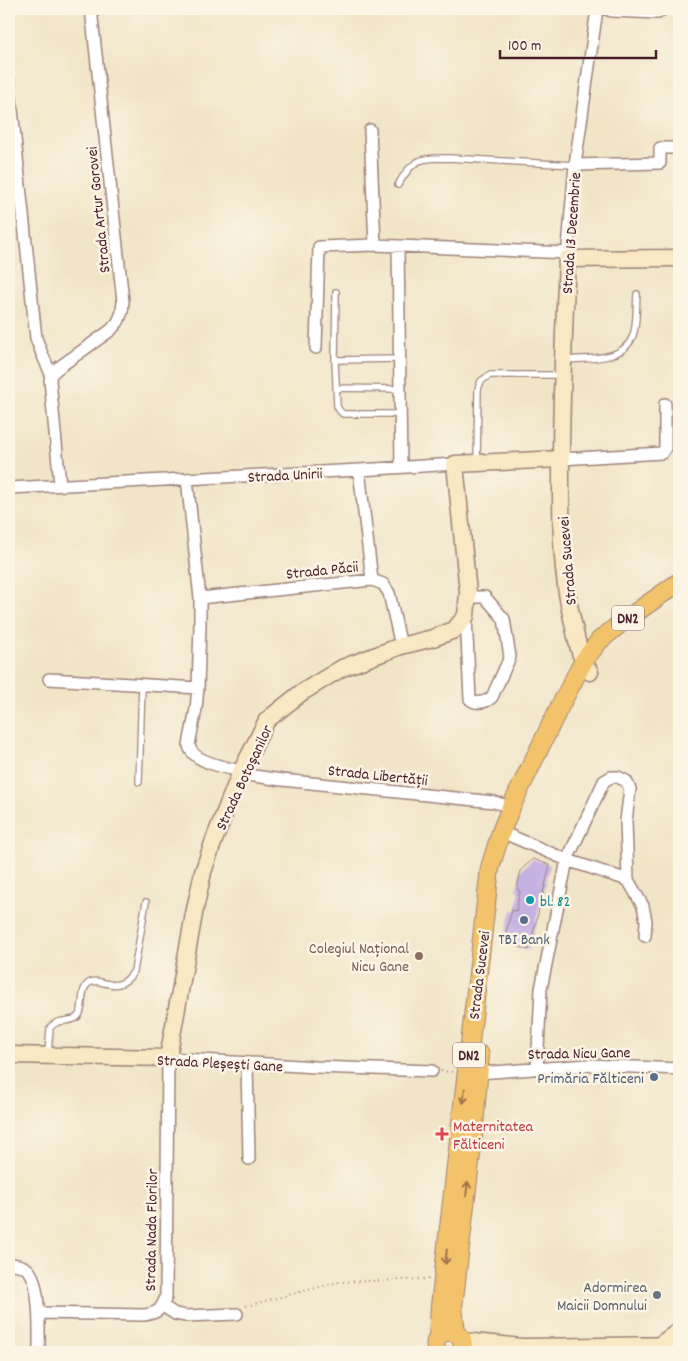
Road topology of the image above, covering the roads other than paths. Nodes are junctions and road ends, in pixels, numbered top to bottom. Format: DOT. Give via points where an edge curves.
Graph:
graph roads {
  1 [pos="91,9"];
  2 [pos="598,9"];
  3 [pos="606,9"];
  4 [pos="663,9"];
  5 [pos="9,81"];
  6 [pos="370,130"];
  7 [pos="679,148"];
  8 [pos="575,165"];
  9 [pos="398,184"];
  10 [pos="375,245"];
  11 [pos="398,246"];
  12 [pos="568,256"];
  13 [pos="679,258"];
  14 [pos="336,292"];
  15 [pos="637,294"];
  16 [pos="316,348"];
  17 [pos="399,359"];
  18 [pos="336,360"];
  19 [pos="562,368"];
  20 [pos="51,374"];
  21 [pos="336,388"];
  22 [pos="400,389"];
  23 [pos="665,404"];
  24 [pos="400,414"];
  25 [pos="561,459"];
  26 [pos="477,462"];
  27 [pos="455,464"];
  28 [pos="401,468"];
  29 [pos="359,470"];
  30 [pos="187,479"];
  31 [pos="60,485"];
  32 [pos="9,488"];
  33 [pos="372,580"];
  34 [pos="679,582"];
  35 [pos="679,593"];
  36 [pos="467,597"];
  37 [pos="200,598"];
  38 [pos="466,616"];
  39 [pos="400,646"];
  40 [pos="587,667"];
  41 [pos="49,679"];
  42 [pos="142,685"];
  43 [pos="198,688"];
  44 [pos="241,773"];
  45 [pos="139,782"];
  46 [pos="512,807"];
  47 [pos="511,836"];
  48 [pos="567,860"];
  49 [pos="628,880"];
  50 [pos="146,902"];
  51 [pos="645,936"];
  52 [pos="9,1055"];
  53 [pos="47,1056"];
  54 [pos="168,1058"];
  55 [pos="247,1064"];
  56 [pos="538,1069"];
  57 [pos="679,1069"];
  58 [pos="432,1071"];
  59 [pos="472,1073"];
  60 [pos="466,1136"];
  61 [pos="249,1159"];
  62 [pos="9,1264"];
  63 [pos="163,1306"];
  64 [pos="39,1313"];
  65 [pos="237,1314"];
  66 [pos="679,1331"];
  67 [pos="460,1342"];
  68 [pos="658,1346"];
  69 [pos="522,1347"];
  70 [pos="679,1347"];
  71 [pos="437,1348"];
  72 [pos="39,1352"];
  73 [pos="481,1352"];
  1 -- 20 [label="street, Strada Artur Gorovei" via="122,312 111,330"];
  2 -- 8 [label="street, Strada 13 Decembrie"];
  3 -- 4 [label="street" via="612,12 658,13"];
  5 -- 20 [label="street" via="36,338"];
  6 -- 10 [label="street"];
  7 -- 8 [label="street" via="660,148 660,163"];
  8 -- 9 [label="lane" via="429,158 412,164"];
  8 -- 12 [label="street, Strada 13 Decembrie"];
  10 -- 11 [label="street"];
  10 -- 16 [label="street" via="319,247"];
  11 -- 12 [label="street"];
  11 -- 17 [label="street"];
  12 -- 13 [label="street"];
  12 -- 19 [label="street, Strada 13 Decembrie"];
  14 -- 18 [label="lane"];
  15 -- 19 [label="lane" via="635,331 625,348 612,356"];
  17 -- 18 [label="lane"];
  17 -- 22 [label="street"];
  18 -- 21 [label="lane"];
  19 -- 25 [label="street, Strada 13 Decembrie"];
  19 -- 26 [label="lane" via="490,375 481,381 478,389"];
  20 -- 31 [label="street"];
  21 -- 22 [label="lane"];
  21 -- 24 [label="lane" via="337,406 343,414"];
  22 -- 24 [label="street"];
  23 -- 25 [label="street" via="665,448 662,453"];
  24 -- 28 [label="street"];
  25 -- 26 [label="street, Strada Unirii"];
  25 -- 40 [label="street, Strada Sucevei" via="562,552 570,613"];
  26 -- 27 [label="street, Strada Unirii"];
  27 -- 28 [label="street, Strada Unirii"];
  27 -- 36 [label="street"];
  28 -- 29 [label="street, Strada Unirii"];
  29 -- 30 [label="street, Strada Unirii"];
  29 -- 33 [label="street"];
  30 -- 31 [label="street, Strada Unirii"];
  30 -- 37 [label="street"];
  31 -- 32 [label="street, Strada Unirii"];
  33 -- 37 [label="street, Strada Păcii"];
  33 -- 39 [label="street, Strada Păcii" via="383,584 390,594"];
  34 -- 40 [label="main road, DN2" via="599,642"];
  35 -- 40 [label="main road, DN2" via="624,632"];
  36 -- 38 [label="street"];
  36 -- 38 [label="street" via="486,597 504,619 510,657 488,701 476,702 470,698"];
  37 -- 43 [label="street"];
  38 -- 39 [label="street, Strada Botoșanilor" via="454,630"];
  39 -- 44 [label="street, Strada Botoșanilor" via="342,668 284,705 267,720"];
  40 -- 46 [label="main road, Strada Sucevei / DN2" via="558,710"];
  40 -- 47 [label="main road, Strada Sucevei / DN2"];
  41 -- 42 [label="street"];
  42 -- 43 [label="street"];
  42 -- 45 [label="lane"];
  43 -- 44 [label="street" via="189,750 202,760"];
  44 -- 46 [label="street, Strada Libertății" via="494,802"];
  44 -- 54 [label="street, Strada Botoșanilor" via="203,872"];
  46 -- 59 [label="main road, Strada Sucevei / DN2" via="490,868"];
  47 -- 48 [label="street"];
  47 -- 59 [label="main road, Strada Sucevei / DN2" via="502,870"];
  48 -- 49 [label="street"];
  48 -- 49 [label="street" via="604,781 618,777 626,781 630,789 626,821"];
  48 -- 56 [label="street" via="542,989"];
  49 -- 51 [label="street" via="643,906"];
  50 -- 53 [label="lane" via="134,971 123,982 112,985 88,983 76,1018 55,1023 50,1028"];
  52 -- 53 [label="street, Strada Pleșești Gane"];
  53 -- 54 [label="street, Strada Pleșești Gane"];
  54 -- 55 [label="street, Strada Pleșești Gane"];
  54 -- 63 [label="street, Strada Nada Florilor" via="166,1297"];
  55 -- 58 [label="street, Strada Pleșești Gane"];
  55 -- 61 [label="street"];
  56 -- 57 [label="street, Strada Nicu Gane" via="588,1065"];
  56 -- 59 [label="street, Strada Nicu Gane"];
  59 -- 60 [label="main road, Strada Sucevei / DN2"];
  67 -- 60 [label="main road, Strada Sucevei / DN2, one-way" via="453,1307"];
  60 -- 71 [label="main road, Strada Sucevei / DN2, one-way"];
  62 -- 64 [label="street" via="28,1269 34,1279"];
  63 -- 64 [label="street, Strada Nada Florilor" via="156,1313 144,1315"];
  63 -- 65 [label="street" via="175,1314 186,1316"];
  64 -- 72 [label="street"];
  66 -- 68 [label="street"];
  67 -- 69 [label="street"];
  67 -- 71 [label="main road, Strada Sucevei / DN2" via="446,1332"];
  68 -- 69 [label="street"];
  68 -- 70 [label="street"];
  69 -- 73 [label="street"];
}
